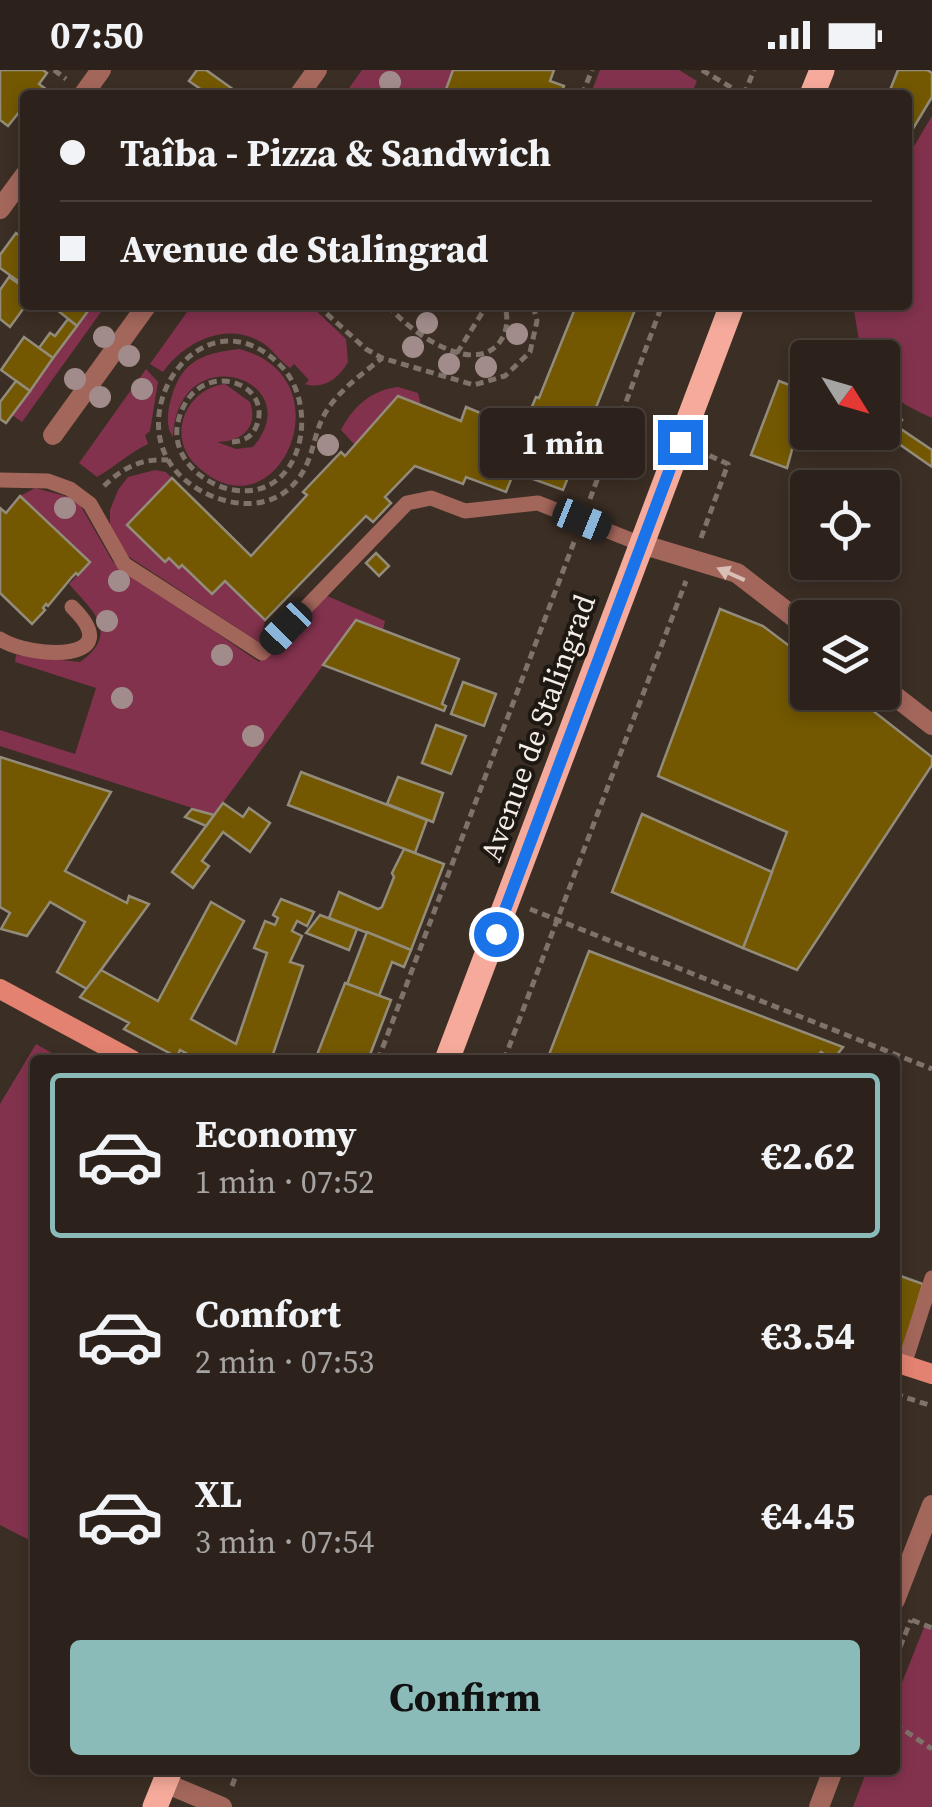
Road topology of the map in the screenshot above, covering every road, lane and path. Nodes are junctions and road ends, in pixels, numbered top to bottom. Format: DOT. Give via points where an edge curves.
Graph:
graph roads {
  1 [pos="702,70"];
  2 [pos="736,90"];
  3 [pos="20,181"];
  4 [pos="0,209"];
  5 [pos="143,310"];
  6 [pos="322,310"];
  7 [pos="393,310"];
  8 [pos="484,310"];
  9 [pos="506,310"];
  10 [pos="534,310"];
  11 [pos="660,310"];
  12 [pos="727,310"];
  13 [pos="458,354"];
  14 [pos="382,358"];
  15 [pos="53,435"];
  16 [pos="232,442"];
  17 [pos="680,442"];
  18 [pos="168,460"];
  19 [pos="0,480"];
  20 [pos="90,504"];
  21 [pos="582,520"];
  22 [pos="641,544"];
  23 [pos="693,560"];
  24 [pos="72,608"];
  25 [pos="790,614"];
  26 [pos="0,639"];
  27 [pos="900,700"];
  28 [pos="932,725"];
  29 [pos="509,901"];
  30 [pos="557,920"];
  31 [pos="0,989"];
  32 [pos="123,1055"];
  33 [pos="380,1055"];
  34 [pos="449,1055"];
  35 [pos="506,1055"];
  36 [pos="897,1055"];
  37 [pos="900,1056"];
  38 [pos="932,1069"];
  39 [pos="932,1278"];
  40 [pos="900,1363"];
  41 [pos="932,1374"];
  42 [pos="900,1396"];
  43 [pos="932,1406"];
  44 [pos="932,1505"];
  45 [pos="900,1587"];
  46 [pos="900,1615"];
  47 [pos="932,1628"];
  48 [pos="900,1727"];
  49 [pos="932,1748"];
  50 [pos="830,1775"];
  51 [pos="163,1787"];
  52 [pos="222,1807"];
  53 [pos="820,1807"];
  1 -- 2 [label="path"];
  3 -- 4 [label="street"];
  5 -- 15 [label="street"];
  6 -- 14 [label="path"];
  7 -- 13 [label="path"];
  8 -- 13 [label="path"];
  9 -- 13 [label="path" via="496,347 470,357"];
  10 -- 14 [label="path" via="530,352 491,382 464,383"];
  11 -- 21 [label="path"];
  12 -- 17 [label="main road, Avenue de Stalingrad"];
  14 -- 18 [label="path" via="322,418 299,479 269,500 226,503 191,486"];
  16 -- 18 [label="path" via="244,441 258,424 254,397 225,380 196,388 179,418 176,442 194,471 218,486 252,490 273,480 292,462 304,431 291,378 260,348 236,340 198,350 166,382 159,425"];
  17 -- 22 [label="main road, Avenue de Stalingrad"];
  17 -- 23 [label="path" via="728,464"];
  18 -- 20 [label="path" via="152,458 122,471"];
  19 -- 20 [label="lane" via="48,481"];
  20 -- 21 [label="lane" via="124,564 262,653 407,502 431,498 466,511 538,503"];
  21 -- 22 [label="lane"];
  21 -- 33 [label="path"];
  22 -- 23 [label="street"];
  22 -- 29 [label="main road, Avenue de Stalingrad"];
  25 -- 23 [label="street, one-way" via="737,573"];
  23 -- 30 [label="path"];
  24 -- 26 [label="lane" via="89,636 75,653 13,648"];
  27 -- 28 [label="street"];
  29 -- 30 [label="path"];
  29 -- 34 [label="main road, Avenue de Stalingrad"];
  30 -- 35 [label="path"];
  30 -- 36 [label="path"];
  31 -- 32 [label="street"];
  37 -- 38 [label="path"];
  39 -- 40 [label="lane"];
  40 -- 41 [label="street"];
  42 -- 43 [label="path"];
  44 -- 45 [label="street"];
  46 -- 47 [label="path"];
  48 -- 49 [label="path"];
  50 -- 53 [label="street"];
  51 -- 52 [label="street"];
}
